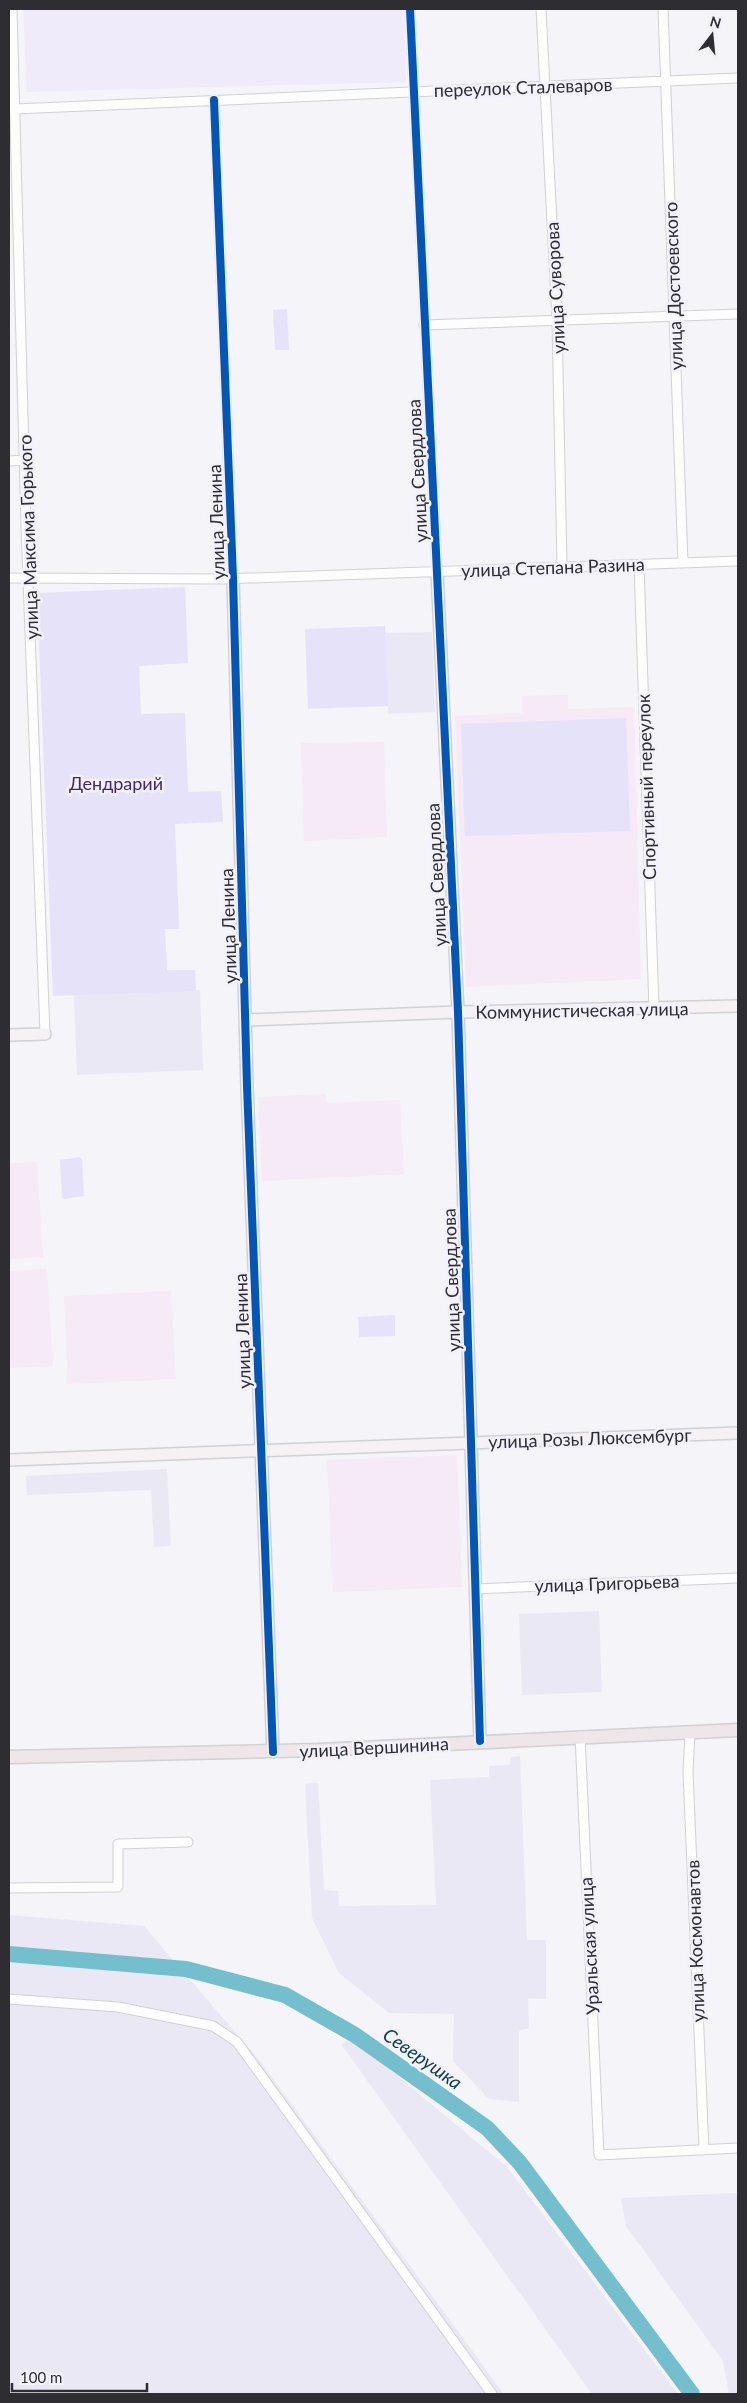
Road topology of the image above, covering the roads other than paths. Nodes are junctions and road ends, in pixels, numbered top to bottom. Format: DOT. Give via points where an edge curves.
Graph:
graph roads {
  1 [pos="12,9"];
  2 [pos="410,9"];
  3 [pos="541,9"];
  4 [pos="663,9"];
  5 [pos="738,78"];
  6 [pos="665,81"];
  7 [pos="544,86"];
  8 [pos="413,92"];
  9 [pos="214,100"];
  10 [pos="10,111"];
  11 [pos="738,314"];
  12 [pos="674,316"];
  13 [pos="557,320"];
  14 [pos="424,325"];
  15 [pos="25,460"];
  16 [pos="9,461"];
  17 [pos="738,561"];
  18 [pos="683,563"];
  19 [pos="639,565"];
  20 [pos="562,567"];
  21 [pos="437,571"];
  22 [pos="28,577"];
  23 [pos="9,578"];
  24 [pos="234,578"];
  25 [pos="738,1006"];
  26 [pos="654,1009"];
  27 [pos="458,1012"];
  28 [pos="246,1020"];
  29 [pos="45,1034"];
  30 [pos="9,1036"];
  31 [pos="738,1433"];
  32 [pos="471,1443"];
  33 [pos="262,1450"];
  34 [pos="9,1460"];
  35 [pos="738,1578"];
  36 [pos="476,1589"];
  37 [pos="738,1730"];
  38 [pos="690,1732"];
  39 [pos="580,1736"];
  40 [pos="480,1741"];
  41 [pos="273,1752"];
  42 [pos="9,1758"];
  43 [pos="188,1842"];
  44 [pos="9,1888"];
  45 [pos="9,1999"];
  46 [pos="738,2148"];
  47 [pos="704,2150"];
  48 [pos="492,2394"];
  1 -- 10 [label="street, улица Максима Горького"];
  2 -- 8 [label="street, улица Свердлова"];
  3 -- 7 [label="street, улица Суворова"];
  4 -- 6 [label="street, улица Достоевского"];
  5 -- 6 [label="street, переулок Сталеваров"];
  6 -- 7 [label="street, переулок Сталеваров"];
  6 -- 12 [label="street, улица Достоевского"];
  7 -- 8 [label="street, переулок Сталеваров"];
  7 -- 13 [label="street, улица Суворова"];
  8 -- 9 [label="street, переулок Сталеваров"];
  8 -- 14 [label="street, улица Свердлова"];
  9 -- 10 [label="street, переулок Сталеваров"];
  9 -- 24 [label="street, улица Ленина"];
  10 -- 15 [label="street, улица Максима Горького"];
  11 -- 12 [label="street"];
  12 -- 13 [label="street"];
  12 -- 18 [label="street, улица Достоевского"];
  13 -- 14 [label="street"];
  13 -- 20 [label="street, улица Суворова"];
  14 -- 21 [label="street, улица Свердлова"];
  15 -- 16 [label="street"];
  15 -- 22 [label="street, улица Максима Горького"];
  17 -- 18 [label="street, улица Степана Разина"];
  18 -- 19 [label="street, улица Степана Разина"];
  19 -- 20 [label="street, улица Степана Разина"];
  19 -- 26 [label="street, Спортивный переулок"];
  20 -- 21 [label="street, улица Степана Разина"];
  21 -- 24 [label="street, улица Степана Разина"];
  21 -- 27 [label="street, улица Свердлова"];
  22 -- 23 [label="street, улица Степана Разина"];
  22 -- 24 [label="street, улица Степана Разина"];
  22 -- 29 [label="street, улица Максима Горького"];
  24 -- 28 [label="street, улица Ленина"];
  25 -- 26 [label="street, Коммунистическая улица"];
  26 -- 27 [label="street, Коммунистическая улица"];
  27 -- 28 [label="street, Коммунистическая улица"];
  27 -- 32 [label="street, улица Свердлова"];
  28 -- 33 [label="street, улица Ленина"];
  29 -- 30 [label="street"];
  31 -- 32 [label="street, улица Розы Люксембург"];
  32 -- 33 [label="street, улица Розы Люксембург"];
  32 -- 36 [label="street, улица Свердлова"];
  33 -- 34 [label="street, улица Розы Люксембург"];
  33 -- 41 [label="street, улица Ленина"];
  35 -- 36 [label="street, улица Григорьева"];
  36 -- 40 [label="street, улица Свердлова"];
  37 -- 38 [label="main road, улица Вершинина"];
  38 -- 39 [label="main road, улица Вершинина"];
  38 -- 47 [label="street, улица Космонавтов" via="688,1772"];
  39 -- 40 [label="main road, улица Вершинина"];
  39 -- 47 [label="street, Уральская улица" via="599,2155"];
  40 -- 41 [label="main road, улица Вершинина"];
  41 -- 42 [label="main road, улица Вершинина"];
  43 -- 44 [label="street" via="118,1844 118,1888"];
  45 -- 48 [label="street" via="118,2007 213,2026 238,2042"];
  46 -- 47 [label="street"];
}
